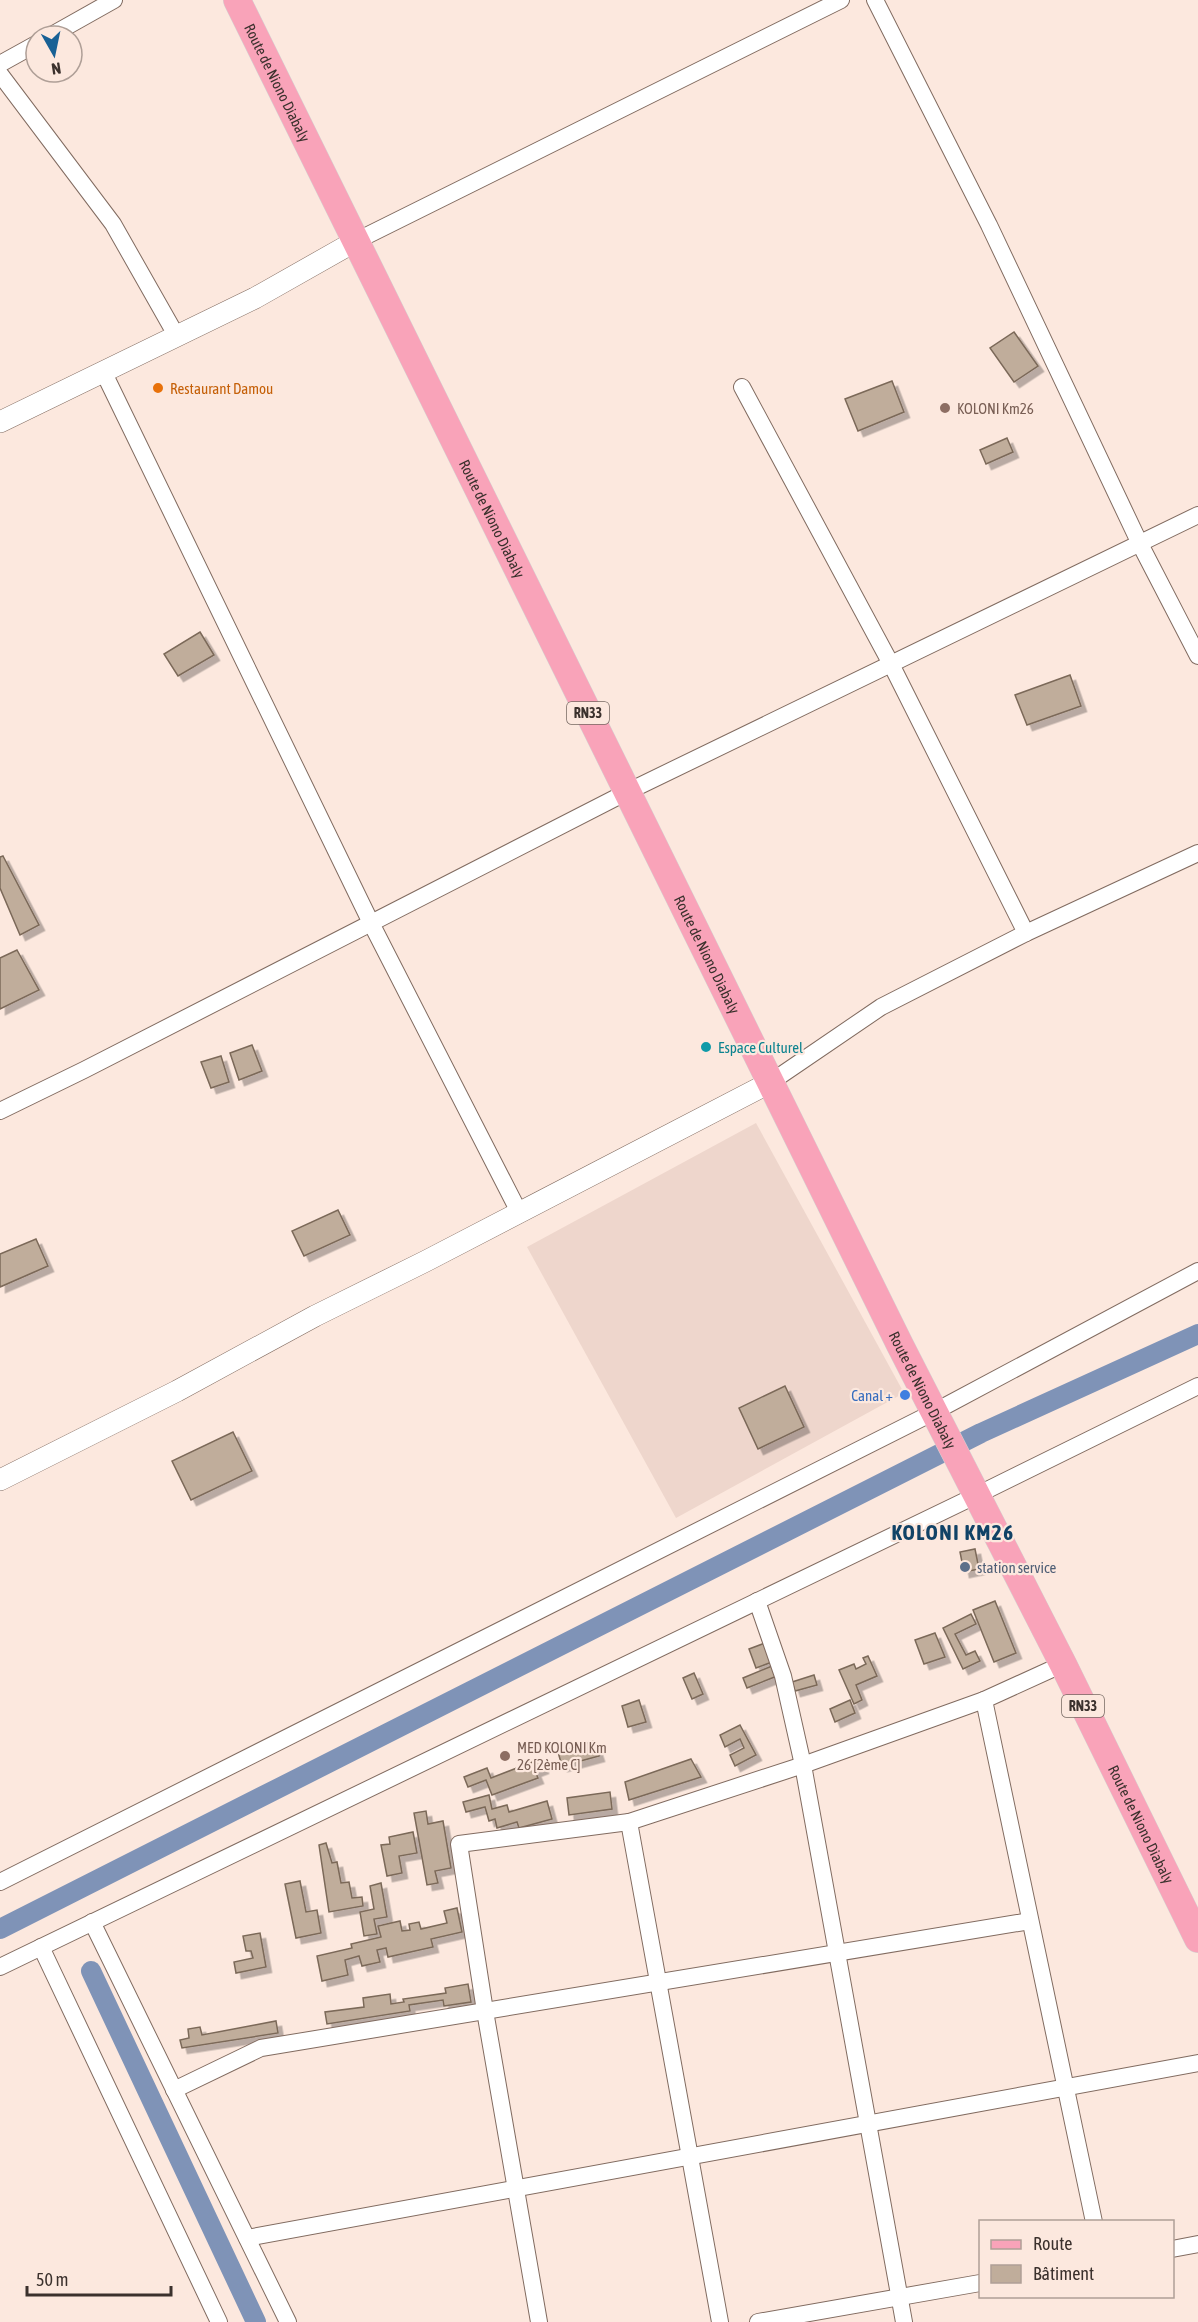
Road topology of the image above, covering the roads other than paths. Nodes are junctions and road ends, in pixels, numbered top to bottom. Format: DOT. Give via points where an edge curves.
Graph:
graph roads {
  1 [pos="114,0"];
  2 [pos="237,0"];
  3 [pos="841,0"];
  4 [pos="875,0"];
  5 [pos="71,24"];
  6 [pos="24,51"];
  7 [pos="0,64"];
  8 [pos="0,74"];
  9 [pos="354,242"];
  10 [pos="176,335"];
  11 [pos="103,371"];
  12 [pos="742,387"];
  13 [pos="0,422"];
  14 [pos="1198,515"];
  15 [pos="1140,544"];
  16 [pos="1198,656"];
  17 [pos="891,664"];
  18 [pos="627,792"];
  19 [pos="1198,853"];
  20 [pos="371,923"];
  21 [pos="1026,933"];
  22 [pos="771,1082"];
  23 [pos="0,1111"];
  24 [pos="519,1212"];
  25 [pos="1198,1271"];
  26 [pos="1198,1386"];
  27 [pos="938,1418"];
  28 [pos="0,1480"];
  29 [pos="972,1485"];
  30 [pos="757,1601"];
  31 [pos="1063,1664"];
  32 [pos="984,1700"];
  33 [pos="803,1765"];
  34 [pos="628,1822"];
  35 [pos="0,1882"];
  36 [pos="1030,1921"];
  37 [pos="92,1922"];
  38 [pos="1198,1939"];
  39 [pos="41,1947"];
  40 [pos="837,1953"];
  41 [pos="0,1967"];
  42 [pos="658,1983"];
  43 [pos="485,2011"];
  44 [pos="1198,2062"];
  45 [pos="1066,2087"];
  46 [pos="174,2090"];
  47 [pos="868,2124"];
  48 [pos="690,2156"];
  49 [pos="516,2188"];
  50 [pos="1094,2220"];
  51 [pos="247,2238"];
  52 [pos="1198,2244"];
  53 [pos="1174,2249"];
  54 [pos="979,2283"];
  55 [pos="899,2297"];
  56 [pos="219,2322"];
  57 [pos="288,2322"];
  58 [pos="539,2322"];
  59 [pos="720,2322"];
  60 [pos="758,2322"];
  61 [pos="904,2322"];
  1 -- 5 [label="street"];
  2 -- 9 [label="main road, Route de Niono Diabaly / RN33"];
  3 -- 9 [label="street"];
  4 -- 15 [label="street" via="989,225"];
  6 -- 7 [label="street"];
  8 -- 10 [label="street" via="113,224"];
  9 -- 10 [label="street" via="255,298"];
  9 -- 18 [label="main road, Route de Niono Diabaly / RN33"];
  10 -- 11 [label="street"];
  11 -- 13 [label="street"];
  11 -- 20 [label="street"];
  12 -- 17 [label="street"];
  14 -- 15 [label="street"];
  15 -- 16 [label="street"];
  15 -- 17 [label="street"];
  17 -- 18 [label="street"];
  17 -- 21 [label="street"];
  18 -- 20 [label="street"];
  18 -- 22 [label="main road, Route de Niono Diabaly / RN33"];
  19 -- 21 [label="street"];
  20 -- 23 [label="street"];
  20 -- 24 [label="street"];
  21 -- 22 [label="street" via="881,1007"];
  22 -- 24 [label="street"];
  22 -- 27 [label="main road, Route de Niono Diabaly / RN33"];
  24 -- 28 [label="street"];
  25 -- 27 [label="street"];
  26 -- 29 [label="street"];
  27 -- 29 [label="main road, Route de Niono Diabaly / RN33"];
  27 -- 35 [label="street"];
  29 -- 30 [label="street"];
  29 -- 31 [label="main road, Route de Niono Diabaly / RN33"];
  30 -- 33 [label="street" via="783,1676"];
  30 -- 37 [label="street"];
  31 -- 32 [label="street"];
  31 -- 38 [label="main road, Route de Niono Diabaly / RN33"];
  32 -- 33 [label="street"];
  32 -- 36 [label="street"];
  33 -- 34 [label="street"];
  33 -- 40 [label="street"];
  34 -- 42 [label="street"];
  34 -- 43 [label="street" via="459,1844"];
  36 -- 40 [label="street"];
  36 -- 45 [label="street"];
  37 -- 39 [label="street"];
  37 -- 46 [label="street"];
  39 -- 41 [label="street"];
  39 -- 56 [label="street"];
  40 -- 42 [label="street"];
  40 -- 47 [label="street"];
  42 -- 43 [label="street"];
  42 -- 48 [label="street"];
  43 -- 46 [label="street" via="261,2048"];
  43 -- 49 [label="street"];
  44 -- 45 [label="street"];
  45 -- 47 [label="street"];
  45 -- 50 [label="street"];
  46 -- 51 [label="street"];
  47 -- 48 [label="street"];
  47 -- 55 [label="street"];
  48 -- 49 [label="street"];
  48 -- 59 [label="street"];
  49 -- 51 [label="street"];
  49 -- 58 [label="street"];
  51 -- 57 [label="street"];
  52 -- 53 [label="street"];
  54 -- 55 [label="street"];
  55 -- 60 [label="street"];
  55 -- 61 [label="street"];
}
